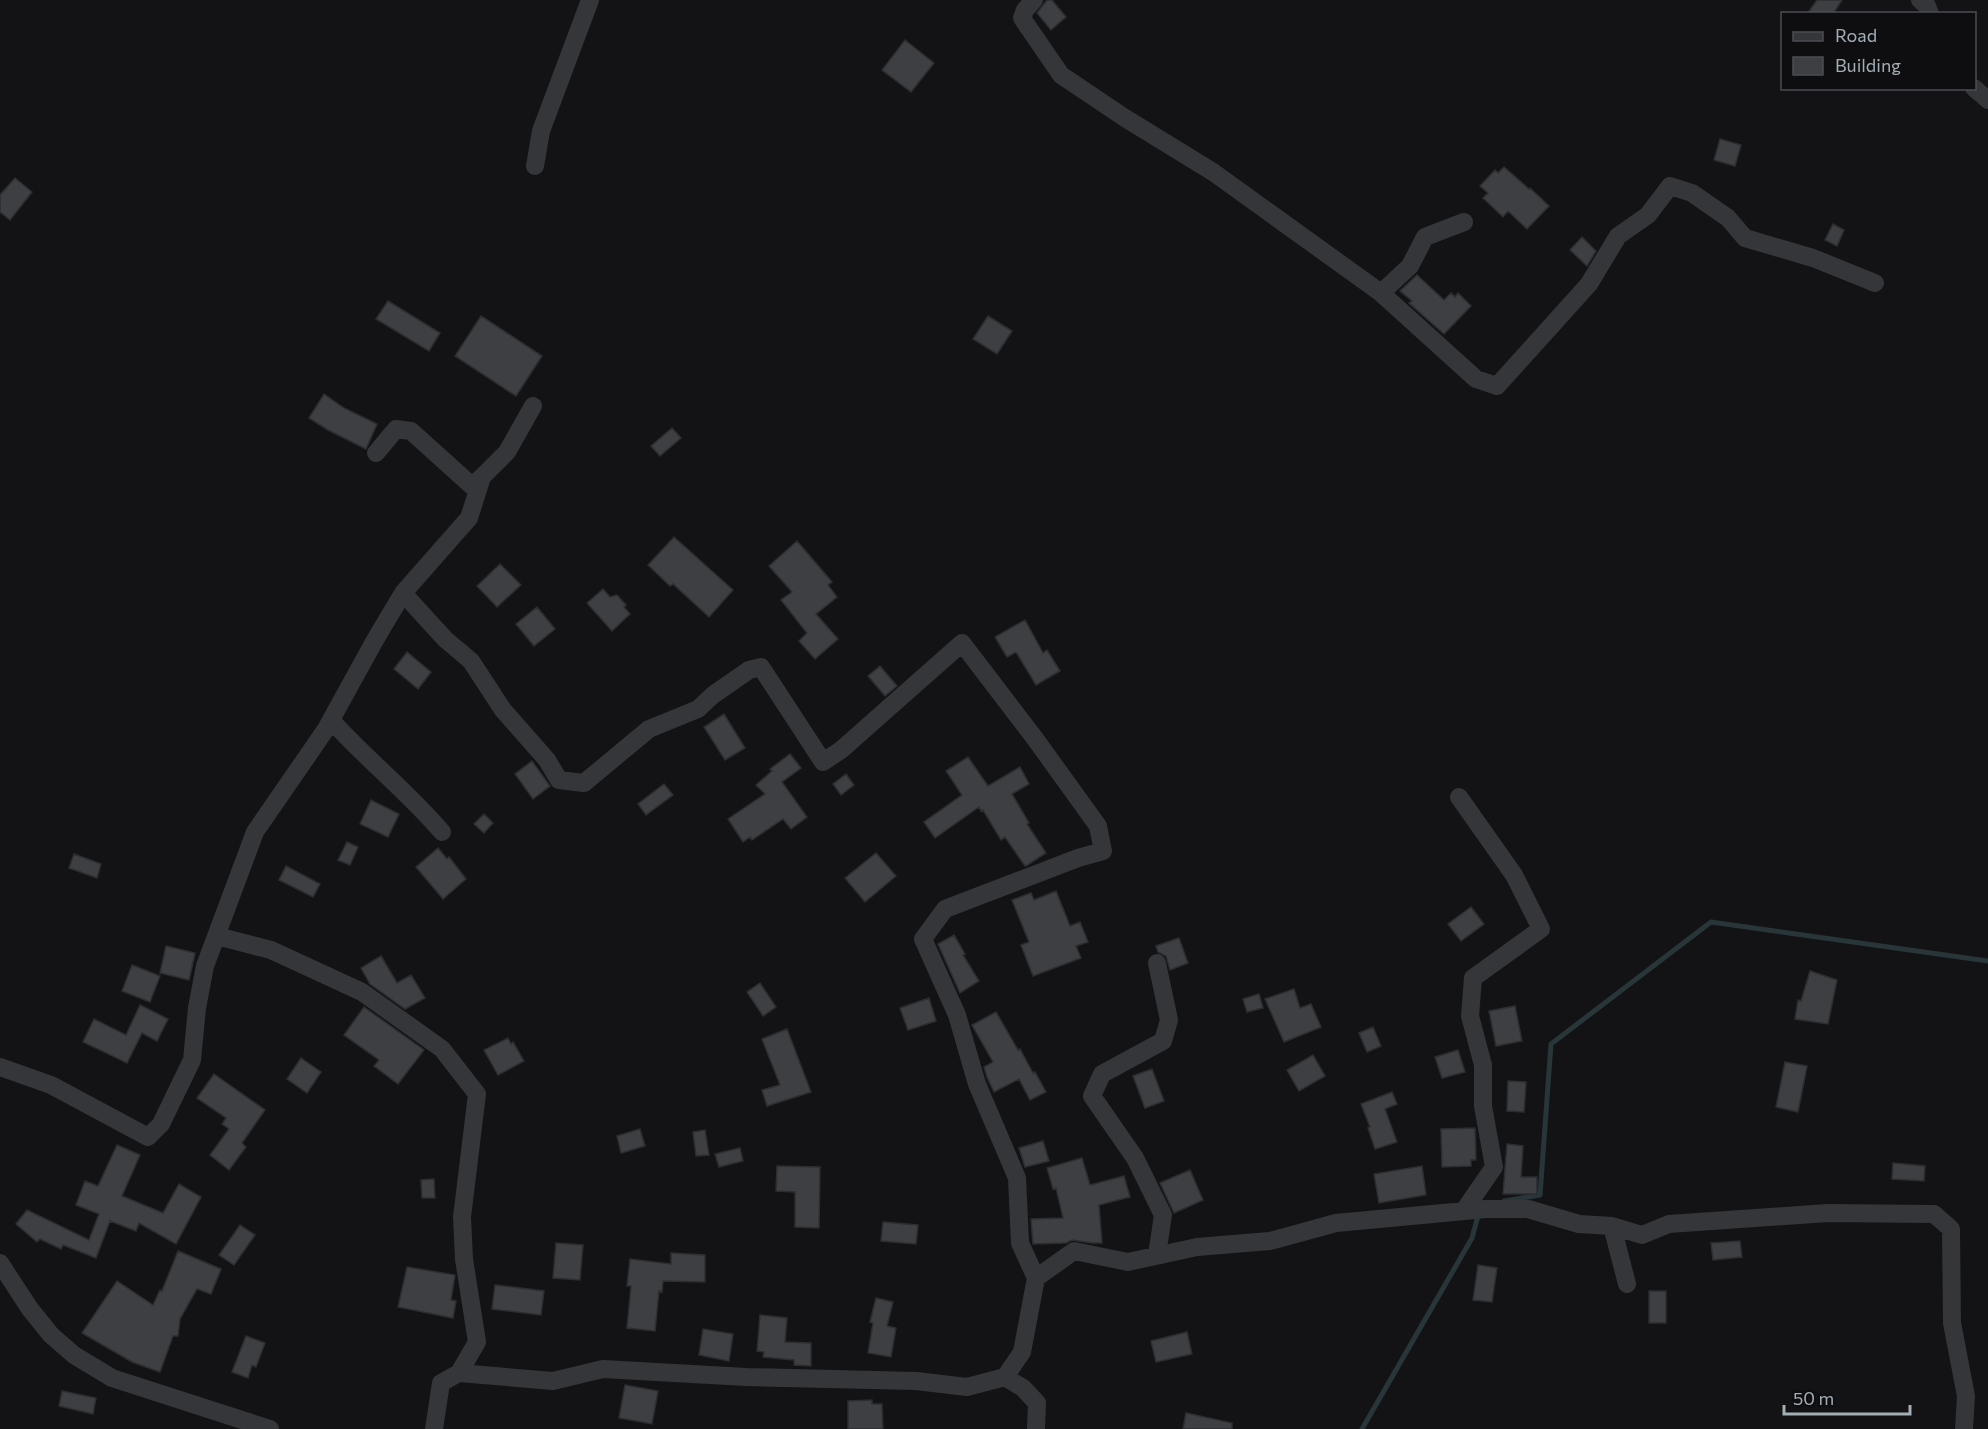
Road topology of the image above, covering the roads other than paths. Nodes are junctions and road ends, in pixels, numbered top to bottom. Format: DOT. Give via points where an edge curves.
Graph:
graph roads {
  1 [pos="590,0"];
  2 [pos="1034,0"];
  3 [pos="1920,0"];
  4 [pos="1929,12"];
  5 [pos="1976,90"];
  6 [pos="1988,100"];
  7 [pos="535,166"];
  8 [pos="1464,222"];
  9 [pos="1875,283"];
  10 [pos="1381,293"];
  11 [pos="533,406"];
  12 [pos="376,453"];
  13 [pos="482,477"];
  14 [pos="403,592"];
  15 [pos="331,720"];
  16 [pos="1459,797"];
  17 [pos="442,832"];
  18 [pos="217,936"];
  19 [pos="1157,963"];
  20 [pos="0,1067"];
  21 [pos="1465,1209"];
  22 [pos="1611,1226"];
  23 [pos="1157,1255"];
  24 [pos="0,1263"];
  25 [pos="1036,1278"];
  26 [pos="1627,1284"];
  27 [pos="459,1373"];
  28 [pos="1005,1377"];
  29 [pos="270,1429"];
  30 [pos="434,1429"];
  31 [pos="1036,1429"];
  32 [pos="1964,1429"];
  1 -- 7 [label="street" via="541,131"];
  2 -- 10 [label="street" via="1022,18 1061,75 1213,172"];
  3 -- 4 [label="street"];
  5 -- 6 [label="street"];
  8 -- 10 [label="street" via="1425,237 1410,266"];
  9 -- 10 [label="street" via="1813,258 1745,238 1728,218 1692,193 1670,186 1647,215 1618,236 1589,284 1497,386 1476,379"];
  11 -- 13 [label="street" via="507,452"];
  12 -- 13 [label="street" via="396,429 411,431 472,486"];
  13 -- 14 [label="street" via="469,518"];
  14 -- 15 [label="street"];
  14 -- 25 [label="street" via="445,639 471,661 503,710 547,760 559,780 584,783 649,729 698,710 749,670 761,667 823,762 962,643 1098,826 1103,851 945,909 923,939 957,1015 977,1084 1017,1178 1020,1243"];
  15 -- 17 [label="street"];
  15 -- 18 [label="street" via="255,832"];
  16 -- 21 [label="street" via="1514,875 1541,929 1473,978 1470,1016 1483,1065 1483,1106 1494,1167"];
  18 -- 20 [label="street" via="205,966 192,1060 160,1124 148,1137 51,1085"];
  18 -- 27 [label="street" via="272,950 362,992 442,1049 477,1094 462,1218 464,1260 477,1342"];
  19 -- 23 [label="street" via="1169,1020 1163,1041 1102,1074 1092,1096 1135,1158 1163,1215"];
  21 -- 22 [label="street" via="1528,1209 1579,1224"];
  21 -- 23 [label="street" via="1336,1223 1270,1241 1197,1247"];
  22 -- 26 [label="street"];
  22 -- 32 [label="street" via="1642,1235 1670,1224 1828,1213 1934,1214 1952,1229 1952,1323 1966,1396"];
  23 -- 25 [label="street" via="1128,1262 1074,1251"];
  24 -- 29 [label="street" via="30,1309 74,1355 112,1378"];
  25 -- 28 [label="street" via="1022,1352"];
  27 -- 28 [label="street" via="553,1381 603,1370 916,1381 967,1387"];
  27 -- 30 [label="street" via="441,1383"];
  28 -- 31 [label="street" via="1023,1388 1036,1403"];
}
